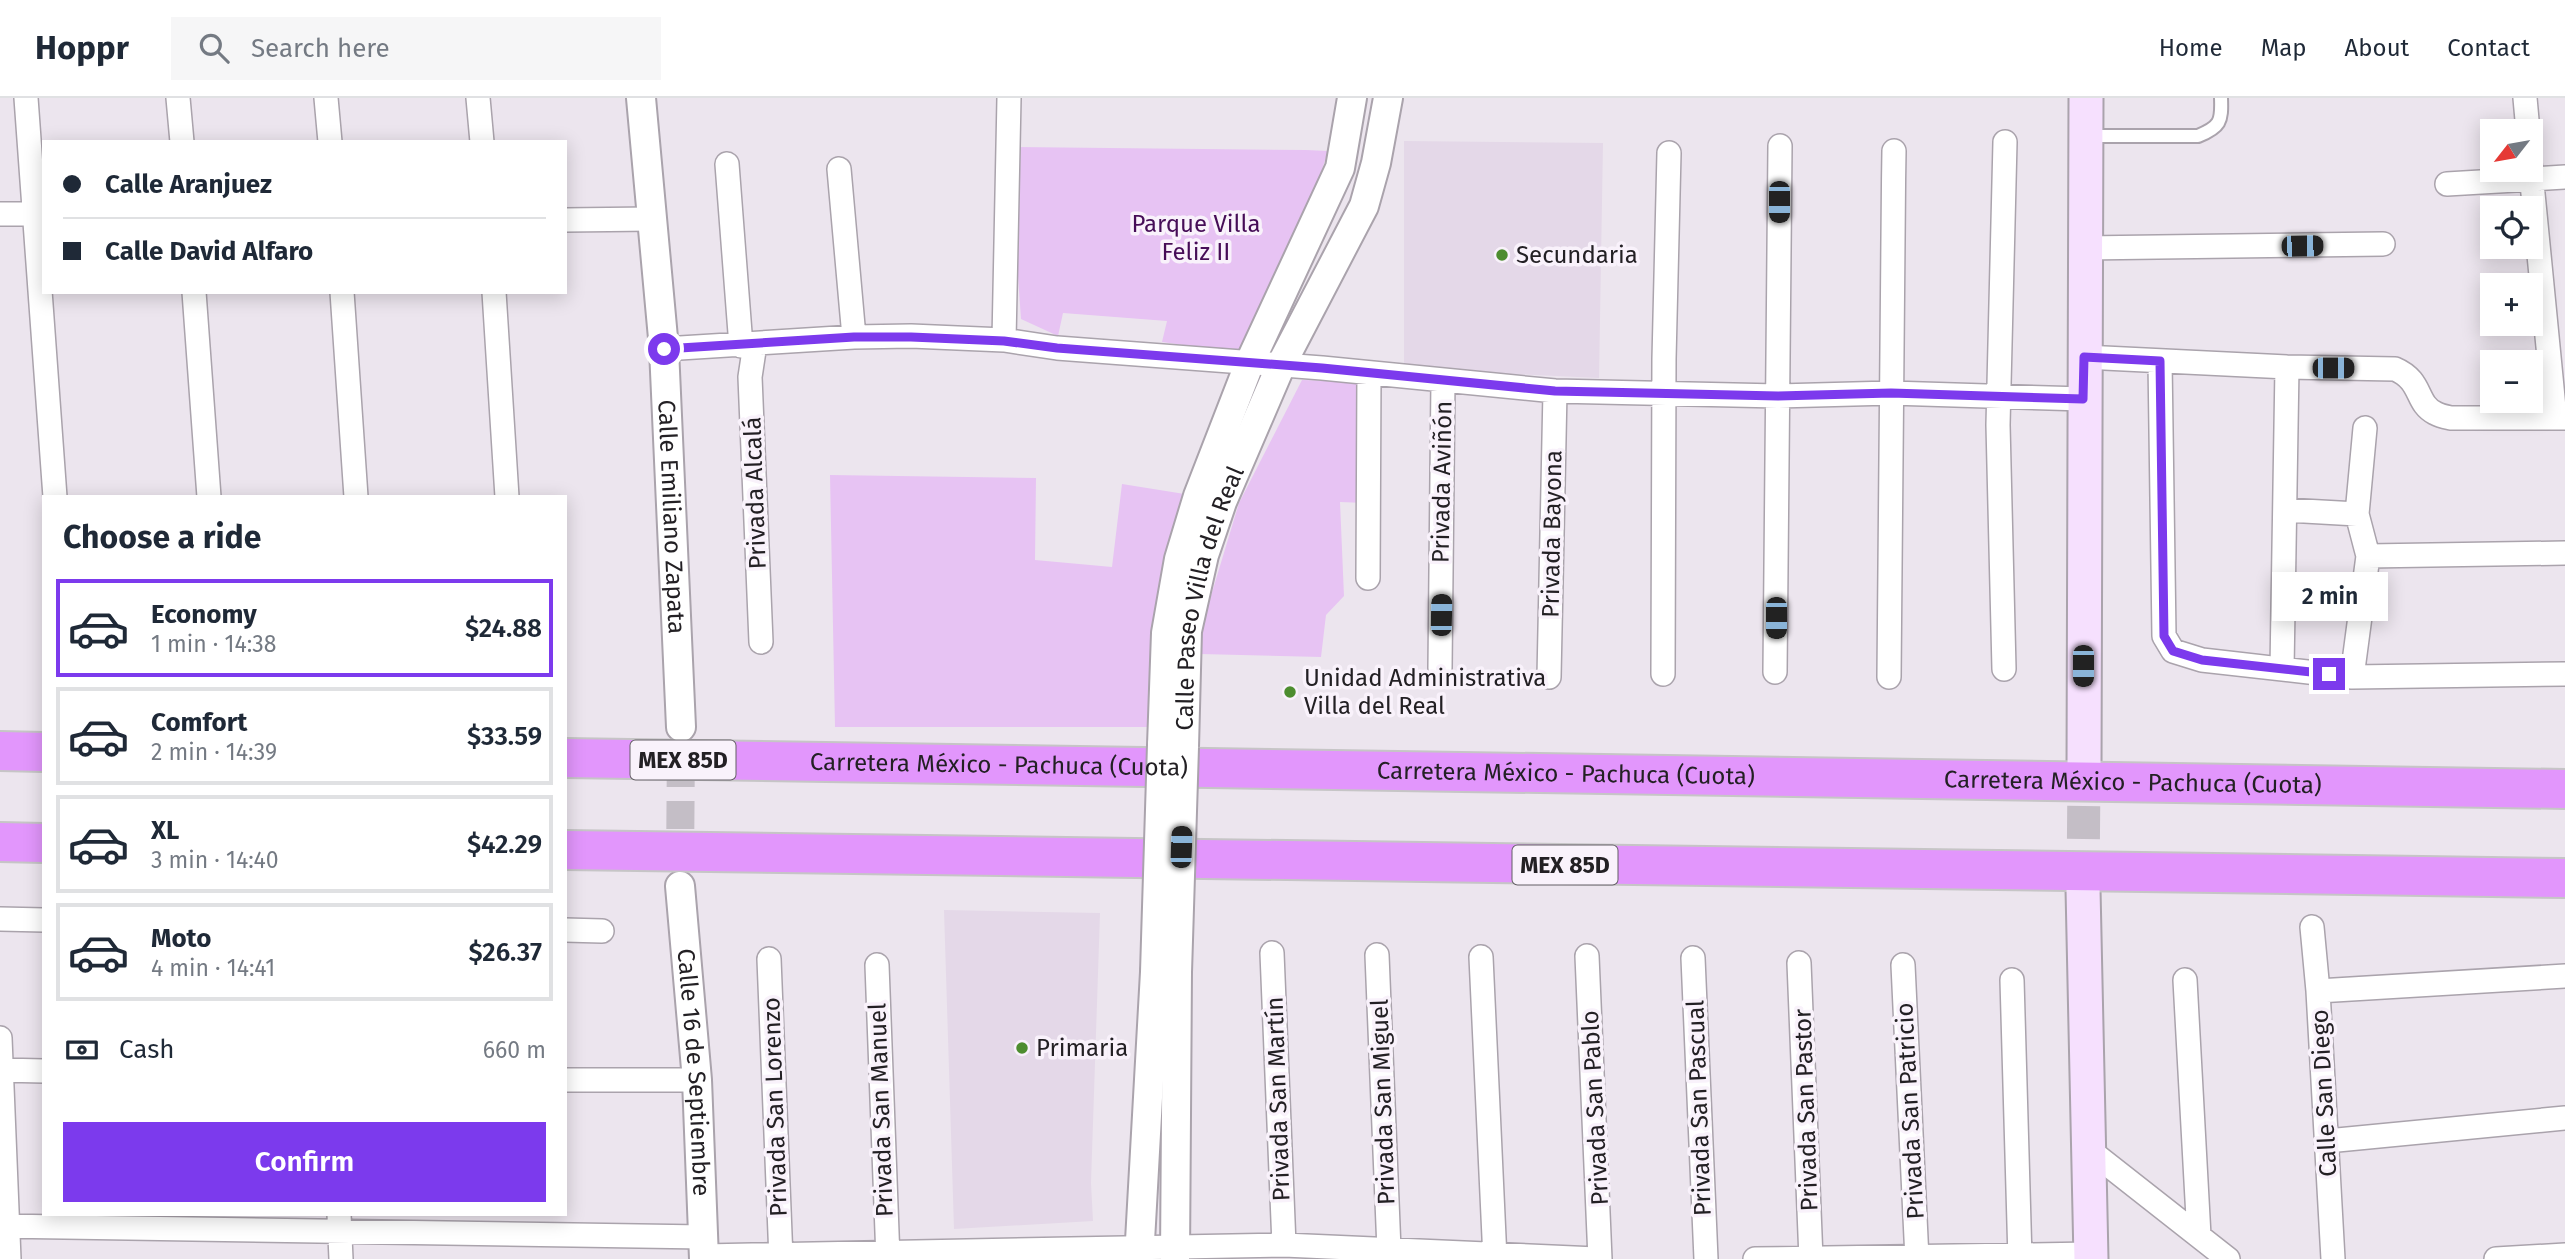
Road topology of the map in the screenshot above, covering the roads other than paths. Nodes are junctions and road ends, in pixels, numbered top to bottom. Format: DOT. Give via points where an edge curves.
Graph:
graph roads {
  1 [pos="26,98"];
  2 [pos="178,98"];
  3 [pos="326,98"];
  4 [pos="478,98"];
  5 [pos="641,98"];
  6 [pos="1009,98"];
  7 [pos="1352,98"];
  8 [pos="1388,98"];
  9 [pos="2086,98"];
  10 [pos="2221,98"];
  11 [pos="2525,98"];
  12 [pos="2527,119"];
  13 [pos="2085,136"];
  14 [pos="182,140"];
  15 [pos="330,140"];
  16 [pos="482,140"];
  17 [pos="2005,142"];
  18 [pos="1780,146"];
  19 [pos="1894,150"];
  20 [pos="1669,153"];
  21 [pos="727,164"];
  22 [pos="839,169"];
  23 [pos="2543,173"];
  24 [pos="2565,177"];
  25 [pos="2480,179"];
  26 [pos="2532,182"];
  27 [pos="2446,184"];
  28 [pos="0,214"];
  29 [pos="40,214"];
  30 [pos="652,219"];
  31 [pos="567,220"];
  32 [pos="2383,244"];
  33 [pos="2084,248"];
  34 [pos="42,252"];
  35 [pos="44,294"];
  36 [pos="194,294"];
  37 [pos="342,294"];
  38 [pos="494,294"];
  39 [pos="854,337"];
  40 [pos="1004,341"];
  41 [pos="748,345"];
  42 [pos="664,349"];
  43 [pos="2084,357"];
  44 [pos="2160,361"];
  45 [pos="1250,362"];
  46 [pos="1282,365"];
  47 [pos="2287,367"];
  48 [pos="1369,373"];
  49 [pos="1443,380"];
  50 [pos="1555,391"];
  51 [pos="1891,393"];
  52 [pos="1665,395"];
  53 [pos="1778,396"];
  54 [pos="1999,397"];
  55 [pos="2083,399"];
  56 [pos="2560,418"];
  57 [pos="2365,428"];
  58 [pos="55,495"];
  59 [pos="209,495"];
  60 [pos="356,495"];
  61 [pos="507,495"];
  62 [pos="2285,510"];
  63 [pos="2357,514"];
  64 [pos="2565,553"];
  65 [pos="2368,556"];
  66 [pos="1368,578"];
  67 [pos="761,642"];
  68 [pos="1440,668"];
  69 [pos="2004,669"];
  70 [pos="2282,669"];
  71 [pos="1776,671"];
  72 [pos="1663,674"];
  73 [pos="2565,674"];
  74 [pos="1549,677"];
  75 [pos="1889,677"];
  76 [pos="2352,677"];
  77 [pos="681,727"];
  78 [pos="1173,746"];
  79 [pos="0,751"];
  80 [pos="42,752"];
  81 [pos="567,758"];
  82 [pos="2084,774"];
  83 [pos="2565,789"];
  84 [pos="0,842"];
  85 [pos="42,843"];
  86 [pos="567,850"];
  87 [pos="2565,878"];
  88 [pos="680,886"];
  89 [pos="2083,889"];
  90 [pos="0,919"];
  91 [pos="42,920"];
  92 [pos="2312,927"];
  93 [pos="567,930"];
  94 [pos="602,931"];
  95 [pos="1272,953"];
  96 [pos="1377,955"];
  97 [pos="1587,956"];
  98 [pos="1482,957"];
  99 [pos="1693,958"];
  100 [pos="769,959"];
  101 [pos="1800,963"];
  102 [pos="877,965"];
  103 [pos="1903,965"];
  104 [pos="1166,972"];
  105 [pos="2565,976"];
  106 [pos="2012,980"];
  107 [pos="2185,980"];
  108 [pos="2318,991"];
  109 [pos="0,1038"];
  110 [pos="1,1070"];
  111 [pos="42,1071"];
  112 [pos="567,1080"];
  113 [pos="697,1080"];
  114 [pos="2565,1118"];
  115 [pos="2327,1141"];
  116 [pos="2088,1149"];
  117 [pos="340,1223"];
  118 [pos="4,1226"];
  119 [pos="2199,1237"];
  120 [pos="1284,1245"];
  121 [pos="1389,1250"];
  122 [pos="704,1251"];
  123 [pos="1176,1252"];
  124 [pos="1139,1253"];
  125 [pos="2565,1255"];
  126 [pos="888,1256"];
  127 [pos="1495,1256"];
  128 [pos="2020,1256"];
  129 [pos="2091,1256"];
  130 [pos="781,1257"];
  131 [pos="1811,1258"];
  132 [pos="1917,1258"];
  133 [pos="9,1259"];
  134 [pos="341,1259"];
  135 [pos="1598,1259"];
  136 [pos="1706,1259"];
  137 [pos="1755,1259"];
  138 [pos="2228,1259"];
  139 [pos="2333,1259"];
  140 [pos="2496,1259"];
  1 -- 29 [label="street"];
  2 -- 14 [label="street"];
  3 -- 15 [label="street"];
  4 -- 16 [label="street"];
  5 -- 30 [label="street, Calle Emiliano Zapata"];
  6 -- 40 [label="street"];
  7 -- 45 [label="street, Calle Paseo Villa del Real" via="1340,167"];
  8 -- 46 [label="street, Calle Paseo Villa del Real" via="1364,206"];
  9 -- 13 [label="main road"];
  10 -- 13 [label="lane" via="2222,116 2215,129 2198,136"];
  11 -- 12 [label="street"];
  13 -- 33 [label="main road"];
  17 -- 54 [label="street"];
  18 -- 53 [label="street"];
  19 -- 51 [label="street"];
  20 -- 52 [label="street"];
  21 -- 41 [label="street, Privada Alcalá"];
  22 -- 39 [label="street"];
  23 -- 24 [label="street"];
  25 -- 27 [label="street"];
  26 -- 56 [label="street"];
  28 -- 29 [label="street"];
  29 -- 34 [label="street"];
  30 -- 31 [label="street"];
  30 -- 42 [label="street, Calle Emiliano Zapata"];
  32 -- 33 [label="street"];
  33 -- 43 [label="main road"];
  35 -- 58 [label="street"];
  36 -- 59 [label="street"];
  37 -- 60 [label="street"];
  38 -- 61 [label="street"];
  39 -- 40 [label="street"];
  39 -- 41 [label="street"];
  40 -- 45 [label="street"];
  41 -- 42 [label="street"];
  41 -- 67 [label="street, Privada Alcalá"];
  42 -- 77 [label="street, Calle Emiliano Zapata"];
  43 -- 44 [label="street"];
  43 -- 55 [label="main road"];
  44 -- 47 [label="street"];
  44 -- 70 [label="street" via="2164,636 2173,651 2202,660"];
  45 -- 46 [label="street"];
  45 -- 78 [label="street, Calle Paseo Villa del Real" via="1178,559 1167,633"];
  46 -- 48 [label="street"];
  46 -- 78 [label="street, Calle Paseo Villa del Real" via="1204,555 1187,631"];
  47 -- 56 [label="street" via="2395,369 2407,374 2434,413 2451,418"];
  47 -- 62 [label="street"];
  48 -- 49 [label="street"];
  48 -- 66 [label="street"];
  49 -- 50 [label="street"];
  49 -- 68 [label="street, Privada Aviñón"];
  50 -- 52 [label="street"];
  50 -- 74 [label="street, Privada Bayona"];
  51 -- 53 [label="street"];
  51 -- 54 [label="street"];
  51 -- 75 [label="street"];
  52 -- 53 [label="street"];
  52 -- 72 [label="street"];
  53 -- 71 [label="street"];
  54 -- 55 [label="street"];
  54 -- 69 [label="street"];
  55 -- 82 [label="main road"];
  57 -- 63 [label="street"];
  62 -- 63 [label="street"];
  62 -- 70 [label="street"];
  63 -- 65 [label="street"];
  64 -- 65 [label="street"];
  65 -- 76 [label="street"];
  70 -- 76 [label="street"];
  73 -- 76 [label="street"];
  78 -- 104 [label="street, Calle Paseo Villa del Real, bridge"];
  79 -- 80 [label="highway"];
  81 -- 83 [label="highway, Carretera México - Pachuca (Cuota) / MEX 85D"];
  84 -- 85 [label="highway"];
  86 -- 87 [label="highway, MEX 85D"];
  88 -- 113 [label="street, Calle 16 de Septiembre"];
  89 -- 116 [label="main road"];
  90 -- 91 [label="street"];
  92 -- 108 [label="street, Calle San Diego"];
  93 -- 94 [label="street"];
  95 -- 120 [label="street, Privada San Martín"];
  96 -- 121 [label="street, Privada San Miguel"];
  97 -- 135 [label="street, Privada San Pablo"];
  98 -- 127 [label="street"];
  99 -- 136 [label="street, Privada San Pascual"];
  100 -- 130 [label="street, Privada San Lorenzo"];
  101 -- 131 [label="street, Privada San Pastor"];
  102 -- 126 [label="street, Privada San Manuel"];
  103 -- 132 [label="street, Privada San Patricio"];
  104 -- 123 [label="street, Calle Paseo Villa del Real"];
  104 -- 124 [label="street, Calle Paseo Villa del Real"];
  105 -- 108 [label="street"];
  106 -- 128 [label="street"];
  107 -- 119 [label="street"];
  108 -- 115 [label="street, Calle San Diego"];
  109 -- 110 [label="street"];
  110 -- 111 [label="street"];
  110 -- 118 [label="street"];
  112 -- 113 [label="street"];
  113 -- 122 [label="street, Calle 16 de Septiembre"];
  114 -- 115 [label="street"];
  115 -- 139 [label="street, Calle San Diego"];
  116 -- 119 [label="street"];
  116 -- 129 [label="main road"];
  117 -- 118 [label="street"];
  117 -- 122 [label="street"];
  117 -- 134 [label="street"];
  118 -- 133 [label="street"];
  119 -- 138 [label="street"];
  120 -- 121 [label="street"];
  120 -- 123 [label="street"];
  121 -- 127 [label="street"];
  122 -- 130 [label="street"];
  123 -- 124 [label="street"];
  124 -- 126 [label="street"];
  125 -- 140 [label="street"];
  126 -- 130 [label="street"];
  127 -- 135 [label="street"];
  128 -- 129 [label="street"];
  128 -- 132 [label="street"];
  131 -- 132 [label="street"];
  131 -- 137 [label="street"];
}
